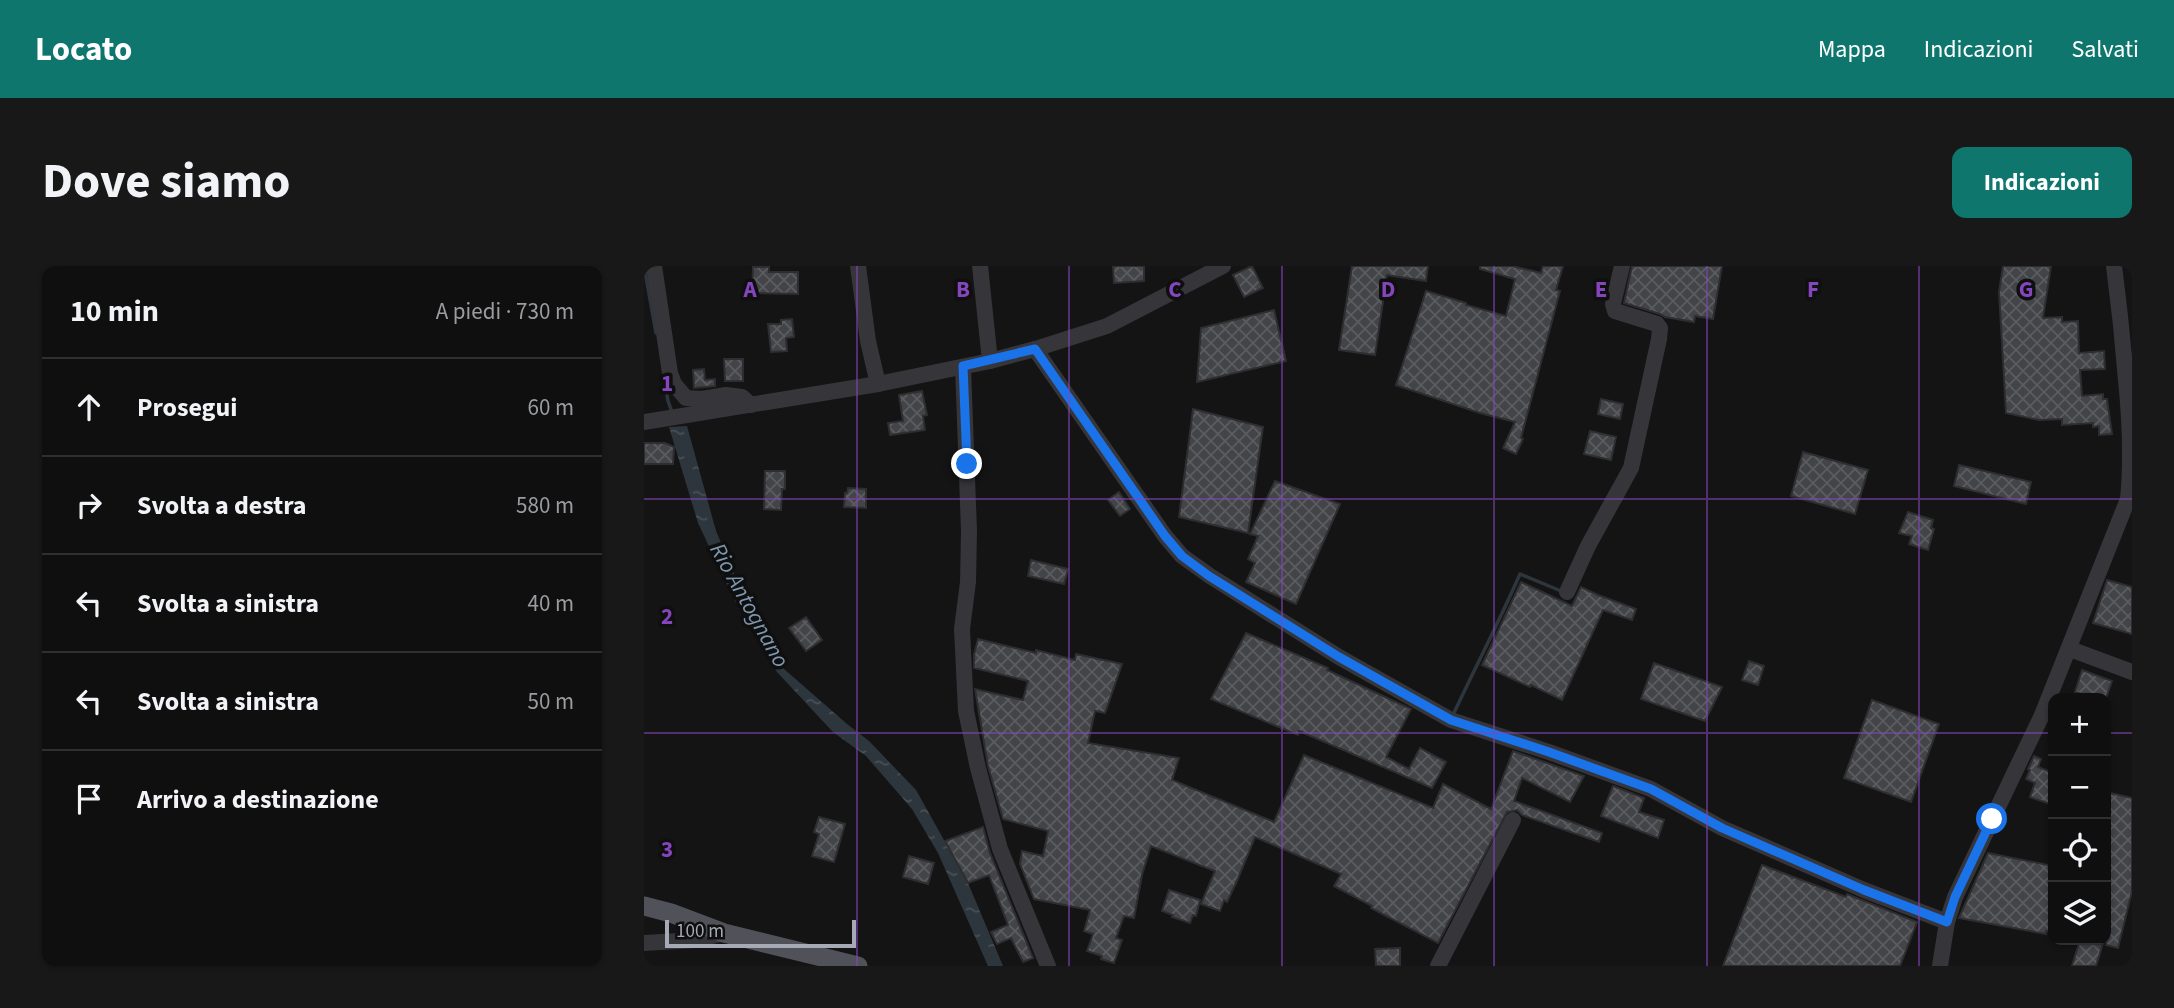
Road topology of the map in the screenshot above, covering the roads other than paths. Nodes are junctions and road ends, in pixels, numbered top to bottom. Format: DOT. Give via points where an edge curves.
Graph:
graph roads {
  1 [pos="654,266"];
  2 [pos="858,266"];
  3 [pos="980,266"];
  4 [pos="1223,266"];
  5 [pos="1622,266"];
  6 [pos="2114,266"];
  7 [pos="1035,349"];
  8 [pos="990,361"];
  9 [pos="963,366"];
  10 [pos="878,384"];
  11 [pos="751,405"];
  12 [pos="644,422"];
  13 [pos="1567,592"];
  14 [pos="2070,649"];
  15 [pos="2132,672"];
  16 [pos="1513,820"];
  17 [pos="644,906"];
  18 [pos="1947,922"];
  19 [pos="724,933"];
  20 [pos="644,943"];
  21 [pos="858,966"];
  22 [pos="1048,966"];
  23 [pos="1438,966"];
  24 [pos="1940,966"];
  1 -- 11 [label="street" via="674,384 686,398 726,395 742,397"];
  2 -- 10 [label="street"];
  3 -- 8 [label="street"];
  4 -- 7 [label="street" via="1107,326"];
  5 -- 13 [label="street" via="1615,311 1657,324 1659,339 1631,468"];
  6 -- 14 [label="street" via="2132,468 2128,499"];
  7 -- 8 [label="street"];
  7 -- 18 [label="street" via="1165,536 1209,576 1451,720 1651,789 1722,828"];
  8 -- 9 [label="street"];
  9 -- 10 [label="street"];
  9 -- 22 [label="street" via="970,531 962,629 966,711 1000,849"];
  10 -- 11 [label="street"];
  11 -- 12 [label="street"];
  14 -- 15 [label="street"];
  14 -- 18 [label="street"];
  16 -- 23 [label="street"];
  17 -- 19 [label="main road"];
  18 -- 24 [label="street"];
  19 -- 20 [label="street"];
  19 -- 21 [label="main road"];
}
